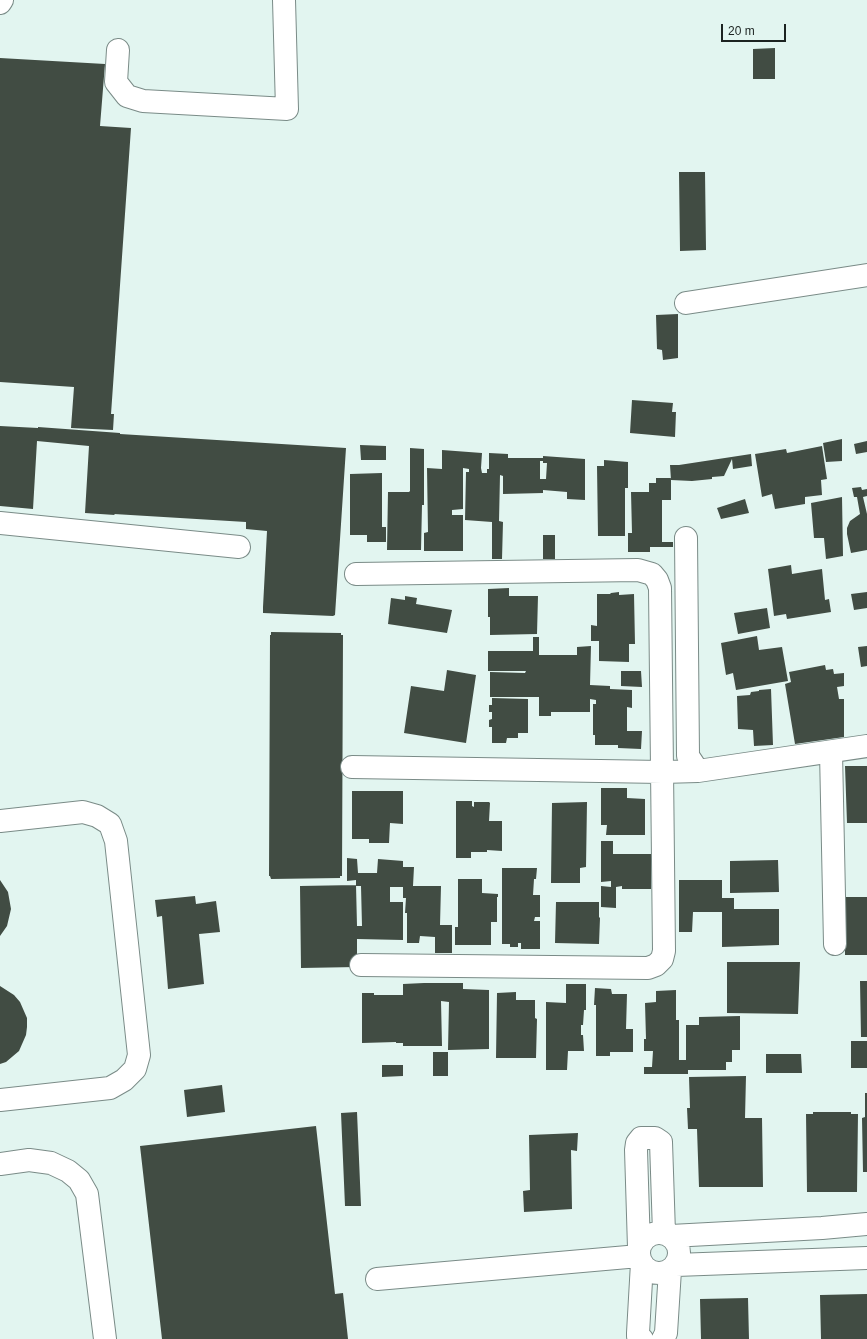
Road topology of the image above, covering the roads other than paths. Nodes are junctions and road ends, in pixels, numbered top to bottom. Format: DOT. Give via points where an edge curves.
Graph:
graph roads {
  1 [pos="2,0"];
  2 [pos="284,0"];
  3 [pos="0,3"];
  4 [pos="118,50"];
  5 [pos="867,275"];
  6 [pos="686,303"];
  7 [pos="0,523"];
  8 [pos="686,538"];
  9 [pos="240,547"];
  10 [pos="356,574"];
  11 [pos="867,746"];
  12 [pos="831,752"];
  13 [pos="352,767"];
  14 [pos="698,771"];
  15 [pos="662,772"];
  16 [pos="0,821"];
  17 [pos="835,944"];
  18 [pos="361,965"];
  19 [pos="0,1100"];
  20 [pos="0,1164"];
  21 [pos="867,1224"];
  22 [pos="822,1228"];
  23 [pos="668,1234"];
  24 [pos="640,1256"];
  25 [pos="867,1258"];
  26 [pos="825,1259"];
  27 [pos="673,1268"];
  28 [pos="377,1279"];
  29 [pos="105,1339"];
  30 [pos="642,1339"];
  31 [pos="662,1339"];
  1 -- 3 [label="street"];
  2 -- 4 [label="street" via="287,109 143,101 127,96 116,82"];
  5 -- 6 [label="street"];
  7 -- 9 [label="street"];
  8 -- 14 [label="street" via="688,756"];
  10 -- 15 [label="street" via="638,570 652,574 660,588"];
  11 -- 12 [label="street"];
  12 -- 14 [label="street"];
  12 -- 17 [label="street"];
  13 -- 15 [label="street"];
  14 -- 15 [label="street"];
  15 -- 18 [label="street" via="664,951 662,959 656,965 648,968"];
  16 -- 19 [label="street" via="83,812 97,816 110,824 116,841 139,1055 135,1069 124,1080 110,1088"];
  20 -- 29 [label="street" via="29,1160 52,1162 79,1180 87,1194"];
  21 -- 22 [label="street"];
  22 -- 23 [label="street"];
  22 -- 26 [label="street"];
  23 -- 24 [label="street" via="656,1232 648,1235 643,1240"];
  23 -- 24 [label="street" via="661,1142 655,1138 640,1138 636,1150"];
  23 -- 27 [label="street" via="677,1242 680,1250"];
  24 -- 27 [label="street" via="647,1269 654,1273 662,1273"];
  24 -- 28 [label="street"];
  24 -- 30 [label="street" via="638,1336"];
  25 -- 26 [label="street"];
  26 -- 27 [label="street"];
  27 -- 31 [label="street" via="666,1333"];
}
